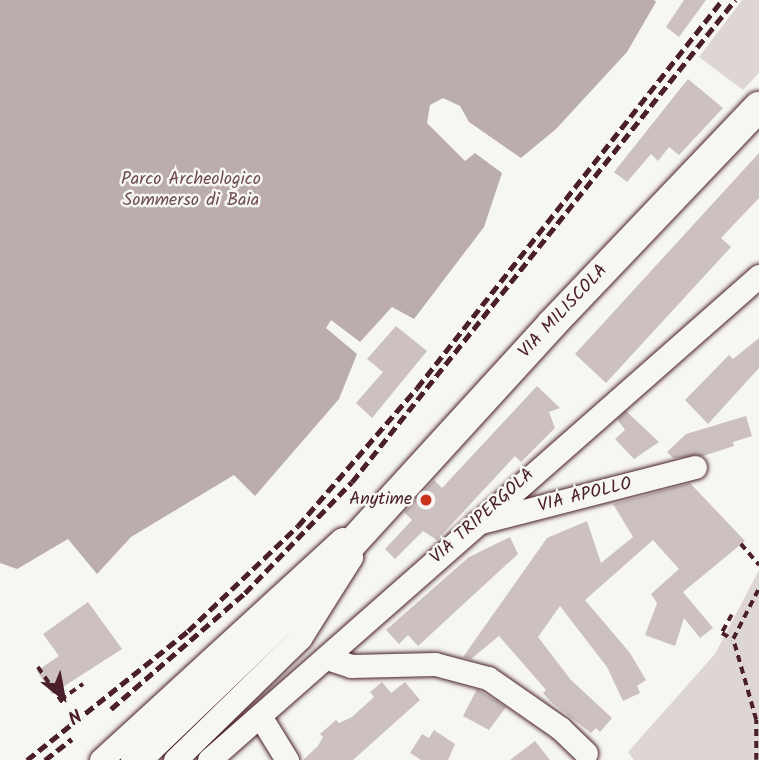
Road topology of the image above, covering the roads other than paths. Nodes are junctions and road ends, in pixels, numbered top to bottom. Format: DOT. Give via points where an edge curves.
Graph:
graph roads {
  1 [pos="759,107"];
  2 [pos="759,276"];
  3 [pos="695,467"];
  4 [pos="372,520"];
  5 [pos="474,524"];
  6 [pos="327,658"];
  7 [pos="260,716"];
  8 [pos="588,758"];
  9 [pos="101,760"];
  10 [pos="136,760"];
  11 [pos="175,760"];
  12 [pos="209,760"];
  13 [pos="287,760"];
  1 -- 4 [label="main road, VIA MILISCOLA"];
  2 -- 5 [label="street, VIA TRIPERGOLA"];
  3 -- 5 [label="street, VIA APOLLO"];
  4 -- 9 [label="street, VIA MILISCOLA" via="308,566"];
  4 -- 10 [label="main road, VIA MILISCOLA" via="258,645"];
  4 -- 11 [label="street, VIA MILISCOLA" via="300,638"];
  5 -- 6 [label="street, VIA TRIPERGOLA"];
  6 -- 7 [label="street, VIA TRIPERGOLA"];
  6 -- 8 [label="street" via="351,666 435,664 488,678 534,708"];
  7 -- 12 [label="street, VIA TRIPERGOLA"];
  7 -- 13 [label="street"];
}
